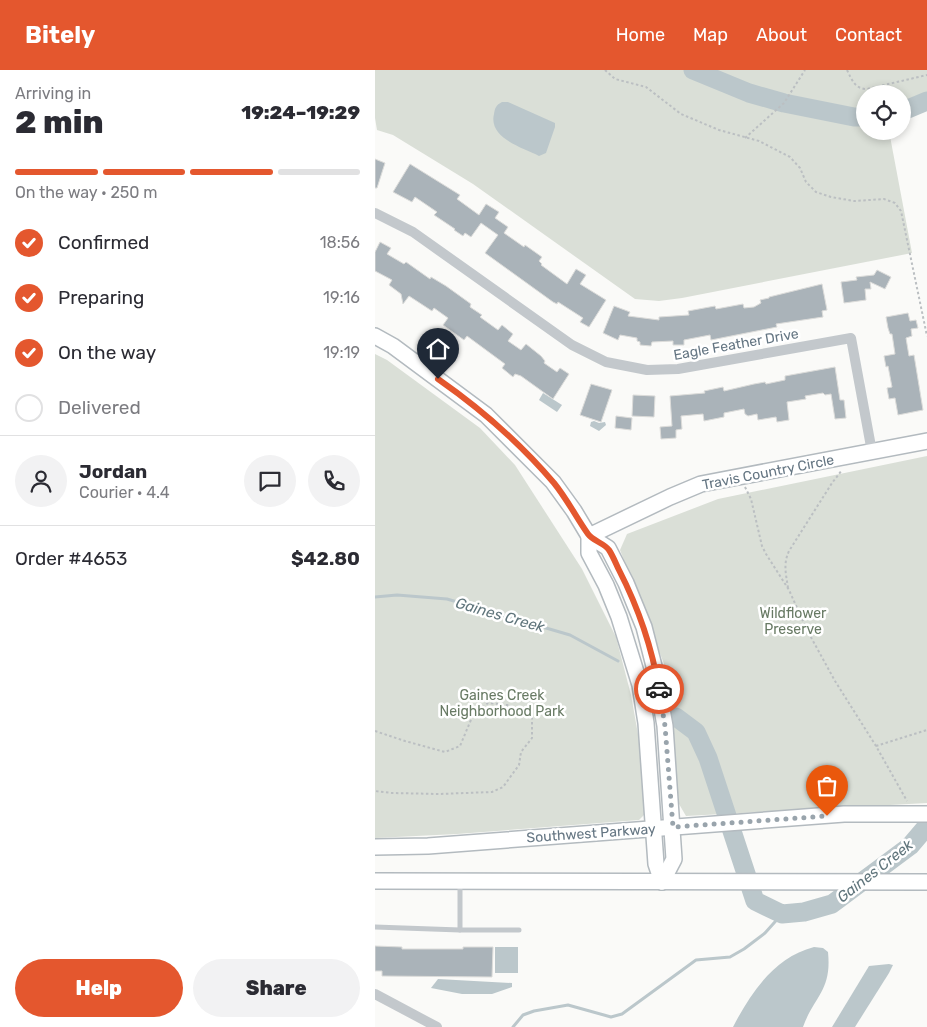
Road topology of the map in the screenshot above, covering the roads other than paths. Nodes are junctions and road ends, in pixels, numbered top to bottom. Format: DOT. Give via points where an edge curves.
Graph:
graph roads {
  1 [pos="375,213"];
  2 [pos="375,336"];
  3 [pos="927,441"];
  4 [pos="872,452"];
  5 [pos="589,536"];
  6 [pos="922,813"];
  7 [pos="673,827"];
  8 [pos="653,828"];
  9 [pos="375,847"];
  10 [pos="375,881"];
  11 [pos="460,881"];
  12 [pos="663,882"];
  13 [pos="927,882"];
  14 [pos="375,927"];
  15 [pos="460,930"];
  16 [pos="519,930"];
  17 [pos="375,994"];
  18 [pos="437,1027"];
  1 -- 4 [label="street, Eagle Feather Drive" via="413,232 572,345 606,362 647,370 679,370 851,338"];
  2 -- 5 [label="street" via="465,398 506,433 553,482"];
  3 -- 4 [label="street, Travis Country Circle"];
  4 -- 5 [label="street, Travis Country Circle" via="693,487"];
  5 -- 7 [label="street" via="608,548 644,627 665,726"];
  5 -- 8 [label="street" via="589,553 619,617 640,685 646,723"];
  6 -- 7 [label="street, Southwest Parkway" via="844,814"];
  7 -- 8 [label="street, Southwest Parkway"];
  7 -- 12 [label="street" via="674,859"];
  8 -- 9 [label="street, Southwest Parkway" via="427,846"];
  8 -- 12 [label="street" via="656,864"];
  10 -- 11 [label="street"];
  11 -- 12 [label="street"];
  11 -- 15 [label="lane"];
  12 -- 13 [label="street"];
  14 -- 15 [label="lane"];
  15 -- 16 [label="lane"];
  17 -- 18 [label="street"];
}
